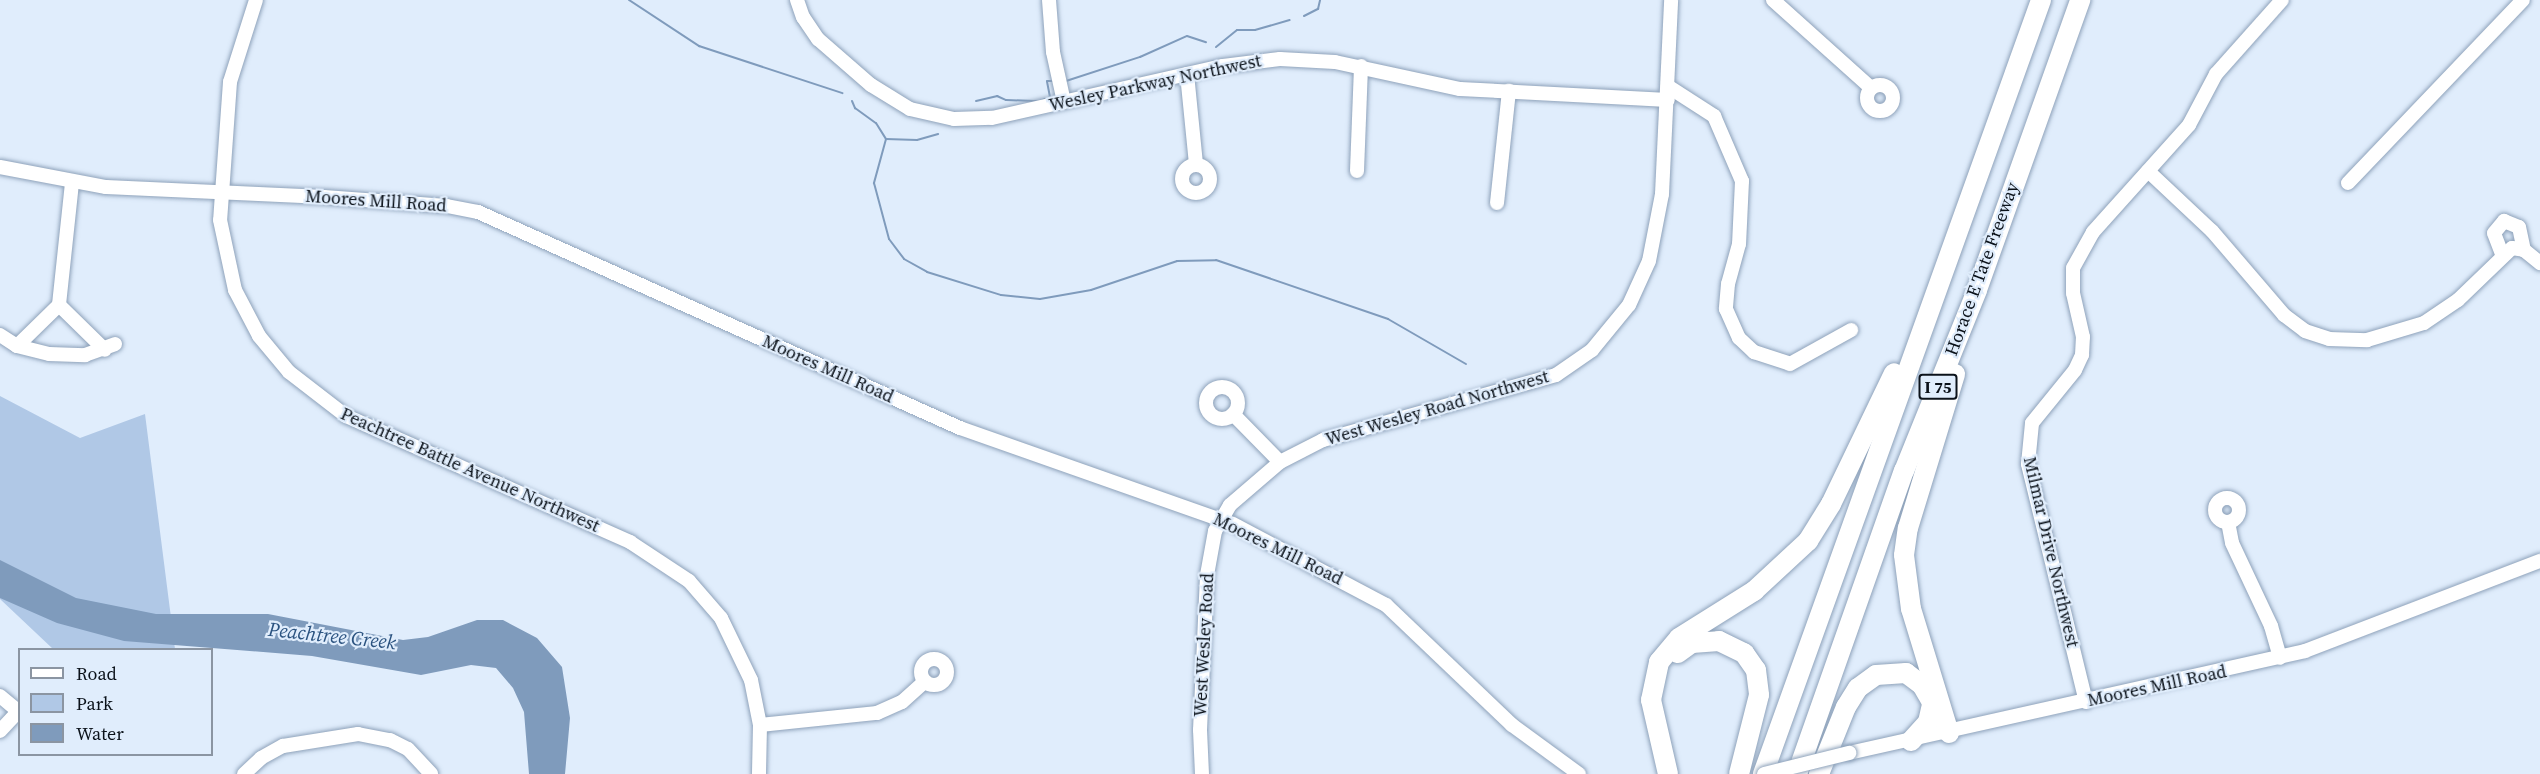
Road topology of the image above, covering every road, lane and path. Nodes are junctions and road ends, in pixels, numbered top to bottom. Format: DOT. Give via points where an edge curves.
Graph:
graph roads {
  1 [pos="256,0"];
  2 [pos="797,0"];
  3 [pos="1049,0"];
  4 [pos="1671,0"];
  5 [pos="1773,0"];
  6 [pos="2041,0"];
  7 [pos="2080,0"];
  8 [pos="2282,0"];
  9 [pos="2523,0"];
  10 [pos="1361,66"];
  11 [pos="1187,74"];
  12 [pos="1871,88"];
  13 [pos="1509,91"];
  14 [pos="1669,93"];
  15 [pos="1064,102"];
  16 [pos="1196,164"];
  17 [pos="0,167"];
  18 [pos="1357,171"];
  19 [pos="2148,171"];
  20 [pos="72,183"];
  21 [pos="2348,183"];
  22 [pos="221,192"];
  23 [pos="1497,202"];
  24 [pos="2524,250"];
  25 [pos="2502,254"];
  26 [pos="2540,263"];
  27 [pos="1977,290"];
  28 [pos="59,305"];
  29 [pos="1924,318"];
  30 [pos="1851,330"];
  31 [pos="0,335"];
  32 [pos="17,345"];
  33 [pos="1233,414"];
  34 [pos="1280,462"];
  35 [pos="1221,518"];
  36 [pos="2228,522"];
  37 [pos="2540,561"];
  38 [pos="2280,658"];
  39 [pos="925,681"];
  40 [pos="0,696"];
  41 [pos="1933,701"];
  42 [pos="2086,702"];
  43 [pos="18,711"];
  44 [pos="18,713"];
  45 [pos="760,725"];
  46 [pos="0,731"];
  47 [pos="1945,734"];
  48 [pos="1911,741"];
  49 [pos="1671,768"];
  50 [pos="244,774"];
  51 [pos="431,774"];
  52 [pos="759,774"];
  53 [pos="1202,774"];
  54 [pos="1579,774"];
  55 [pos="1739,774"];
  56 [pos="1763,774"];
  57 [pos="1797,774"];
  58 [pos="1819,774"];
  1 -- 22 [label="street, Peachtree Battle Avenue Northwest" via="231,82"];
  2 -- 15 [label="street, Wesley Parkway Northwest" via="818,39 871,86 910,109 932,116 972,120"];
  3 -- 15 [label="street" via="1053,52"];
  4 -- 14 [label="street, West Wesley Road Northwest"];
  5 -- 12 [label="street"];
  6 -- 29 [label="highway, Horace E Tate Freeway / I 75"];
  7 -- 27 [label="highway, Horace E Tate Freeway / I 75"];
  8 -- 19 [label="street" via="2216,74 2189,125"];
  9 -- 21 [label="street"];
  10 -- 11 [label="street, Wesley Parkway Northwest" via="1280,59"];
  10 -- 13 [label="street, Wesley Parkway Northwest" via="1450,87"];
  10 -- 18 [label="street"];
  11 -- 15 [label="street, Wesley Parkway Northwest"];
  11 -- 16 [label="street"];
  13 -- 14 [label="street, Wesley Parkway Northwest"];
  13 -- 23 [label="street"];
  14 -- 30 [label="street" via="1714,117 1742,182 1739,244 1726,309 1735,333 1754,352 1790,364"];
  14 -- 34 [label="street, West Wesley Road Northwest" via="1662,194 1649,261 1629,305 1592,350 1543,380 1323,440"];
  17 -- 20 [label="street, Moores Mill Road"];
  19 -- 25 [label="street" via="2212,231 2284,315 2306,331 2329,339 2367,340 2424,323 2458,300"];
  19 -- 42 [label="street, Milmar Drive Northwest" via="2077,255 2071,282 2084,348 2075,370 2034,419 2028,441 2030,474"];
  20 -- 22 [label="street, Moores Mill Road"];
  20 -- 28 [label="street"];
  22 -- 35 [label="street, Moores Mill Road" via="447,206 478,212 960,428"];
  22 -- 45 [label="street, Peachtree Battle Avenue Northwest" via="223,244 235,290 259,336 289,372 346,416 630,542 671,566 706,599 733,638 751,680"];
  24 -- 25 [label="street" via="2512,248"];
  24 -- 25 [label="street" via="2519,227 2504,221 2494,233"];
  24 -- 26 [label="street"];
  27 -- 47 [label="highway" via="1908,528 1904,555 1911,609"];
  27 -- 57 [label="highway, Horace E Tate Freeway / I 75" via="1904,471"];
  28 -- 32 [label="street"];
  28 -- 32 [label="street" via="110,347 49,354"];
  29 -- 49 [label="highway" via="1831,504 1808,541 1761,586 1679,638 1659,662 1651,700"];
  29 -- 56 [label="highway, Horace E Tate Freeway / I 75"];
  31 -- 32 [label="street"];
  33 -- 34 [label="street"];
  34 -- 35 [label="street, West Wesley Road Northwest" via="1244,491"];
  35 -- 53 [label="street, West Wesley Road" via="1211,543 1207,575 1200,730"];
  35 -- 54 [label="street, Moores Mill Road" via="1386,605 1512,725"];
  36 -- 38 [label="street" via="2232,543 2271,626"];
  37 -- 38 [label="street, Moores Mill Road" via="2350,637"];
  38 -- 42 [label="street, Moores Mill Road"];
  39 -- 45 [label="street" via="902,702 877,713"];
  40 -- 43 [label="street"];
  41 -- 47 [label="highway"];
  41 -- 48 [label="highway" via="1928,722"];
  41 -- 58 [label="highway" via="1922,685 1906,673 1886,672 1867,681 1845,707"];
  42 -- 47 [label="street, Moores Mill Road"];
  44 -- 46 [label="street"];
  45 -- 52 [label="street, Peachtree Battle Avenue Northwest"];
  47 -- 48 [label="street, Moores Mill Road"];
  48 -- 56 [label="street, Moores Mill Road, bridge"];
  49 -- 55 [label="highway" via="1661,705 1665,671 1678,653 1692,643 1719,641 1744,653 1759,681 1757,709"];
  50 -- 51 [label="street" via="283,746 358,734 390,740 408,749"];
}
